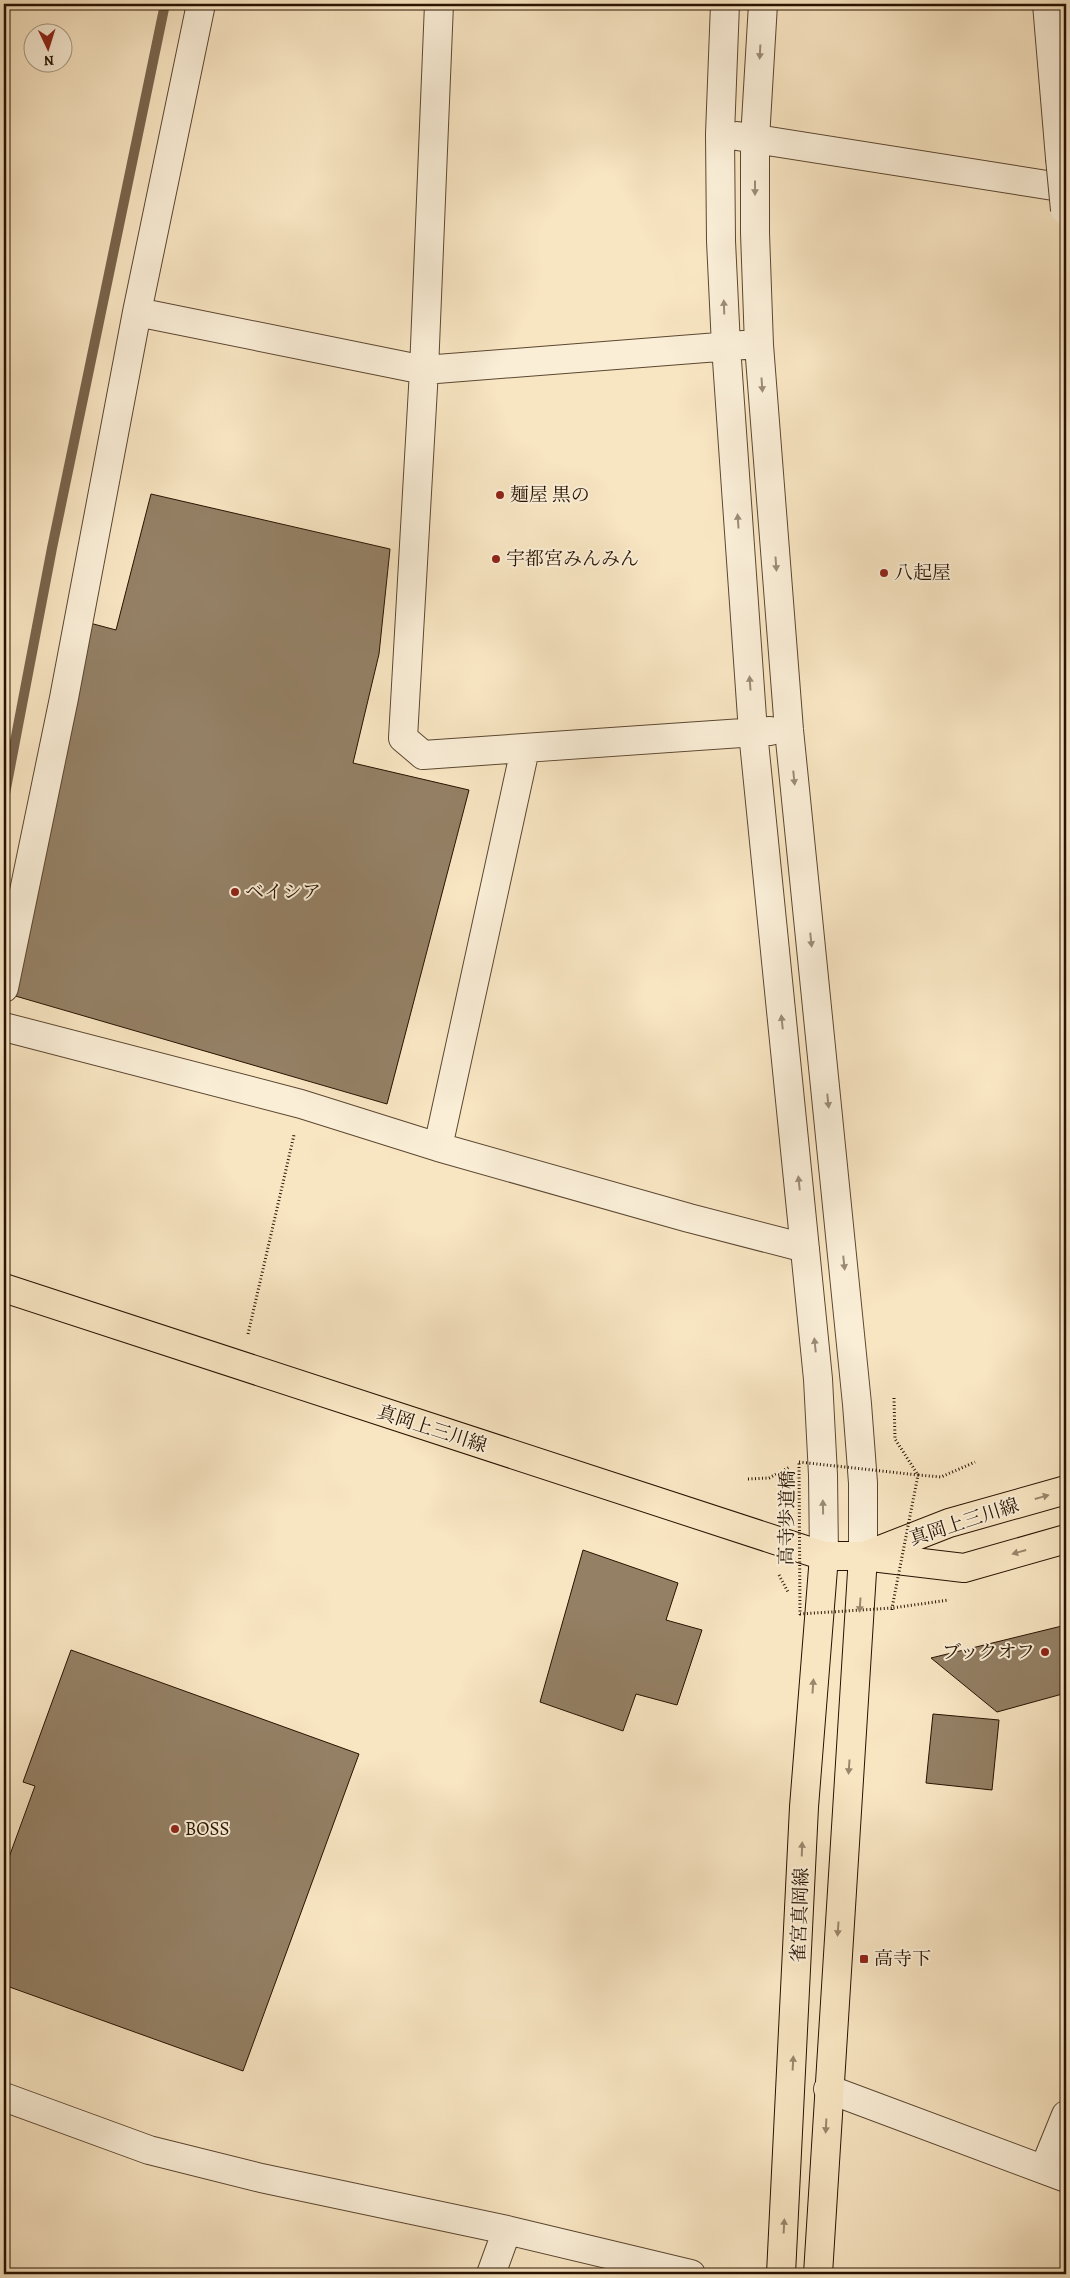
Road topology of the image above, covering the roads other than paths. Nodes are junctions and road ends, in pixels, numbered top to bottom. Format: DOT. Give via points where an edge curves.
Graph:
graph roads {
  1 [pos="201,4"];
  2 [pos="439,4"];
  3 [pos="725,4"];
  4 [pos="762,4"];
  5 [pos="1047,4"];
  6 [pos="720,134"];
  7 [pos="755,139"];
  8 [pos="1066,208"];
  9 [pos="137,312"];
  10 [pos="759,345"];
  11 [pos="726,346"];
  12 [pos="424,370"];
  13 [pos="789,730"];
  14 [pos="753,732"];
  15 [pos="525,749"];
  16 [pos="4,988"];
  17 [pos="4,1028"];
  18 [pos="438,1147"];
  19 [pos="805,1248"];
  20 [pos="4,1288"];
  21 [pos="1066,1490"];
  22 [pos="1066,1539"];
  23 [pos="824,1556"];
  24 [pos="863,1556"];
  25 [pos="828,2090"];
  26 [pos="4,2097"];
  27 [pos="1066,2115"];
  28 [pos="1055,2174"];
  29 [pos="507,2230"];
  30 [pos="491,2274"];
  31 [pos="691,2274"];
  32 [pos="781,2274"];
  33 [pos="818,2274"];
  1 -- 9 [label="street"];
  2 -- 12 [label="street"];
  3 -- 6 [label="street"];
  4 -- 7 [label="street, one-way"];
  5 -- 8 [label="street, bridge"];
  6 -- 7 [label="street"];
  11 -- 6 [label="street, one-way"];
  7 -- 8 [label="street"];
  7 -- 10 [label="street, one-way"];
  9 -- 12 [label="street"];
  9 -- 16 [label="street" via="64,698"];
  10 -- 11 [label="street"];
  10 -- 13 [label="street, one-way"];
  11 -- 12 [label="street"];
  14 -- 11 [label="street, one-way"];
  12 -- 15 [label="street" via="404,738 423,755"];
  13 -- 14 [label="street"];
  13 -- 24 [label="street, one-way" via="856,1394 863,1482"];
  14 -- 15 [label="street"];
  19 -- 14 [label="street, one-way"];
  15 -- 18 [label="street"];
  17 -- 18 [label="street" via="301,1104"];
  18 -- 19 [label="street"];
  23 -- 19 [label="street, one-way" via="818,1379"];
  20 -- 23 [label="main road, 真岡上三川線"];
  24 -- 21 [label="main road, 真岡上三川線, one-way" via="949,1523"];
  22 -- 24 [label="main road, 真岡上三川線, one-way" via="964,1568"];
  23 -- 24 [label="main road, 真岡上三川線"];
  32 -- 23 [label="main road, 雀宮真岡線, one-way" via="804,1807"];
  24 -- 25 [label="main road, 雀宮真岡線, one-way"];
  25 -- 28 [label="street"];
  25 -- 33 [label="main road, 雀宮真岡線, one-way"];
  26 -- 29 [label="street" via="158,2152 261,2178"];
  27 -- 28 [label="street"];
  29 -- 30 [label="street"];
  29 -- 31 [label="street"];
}
